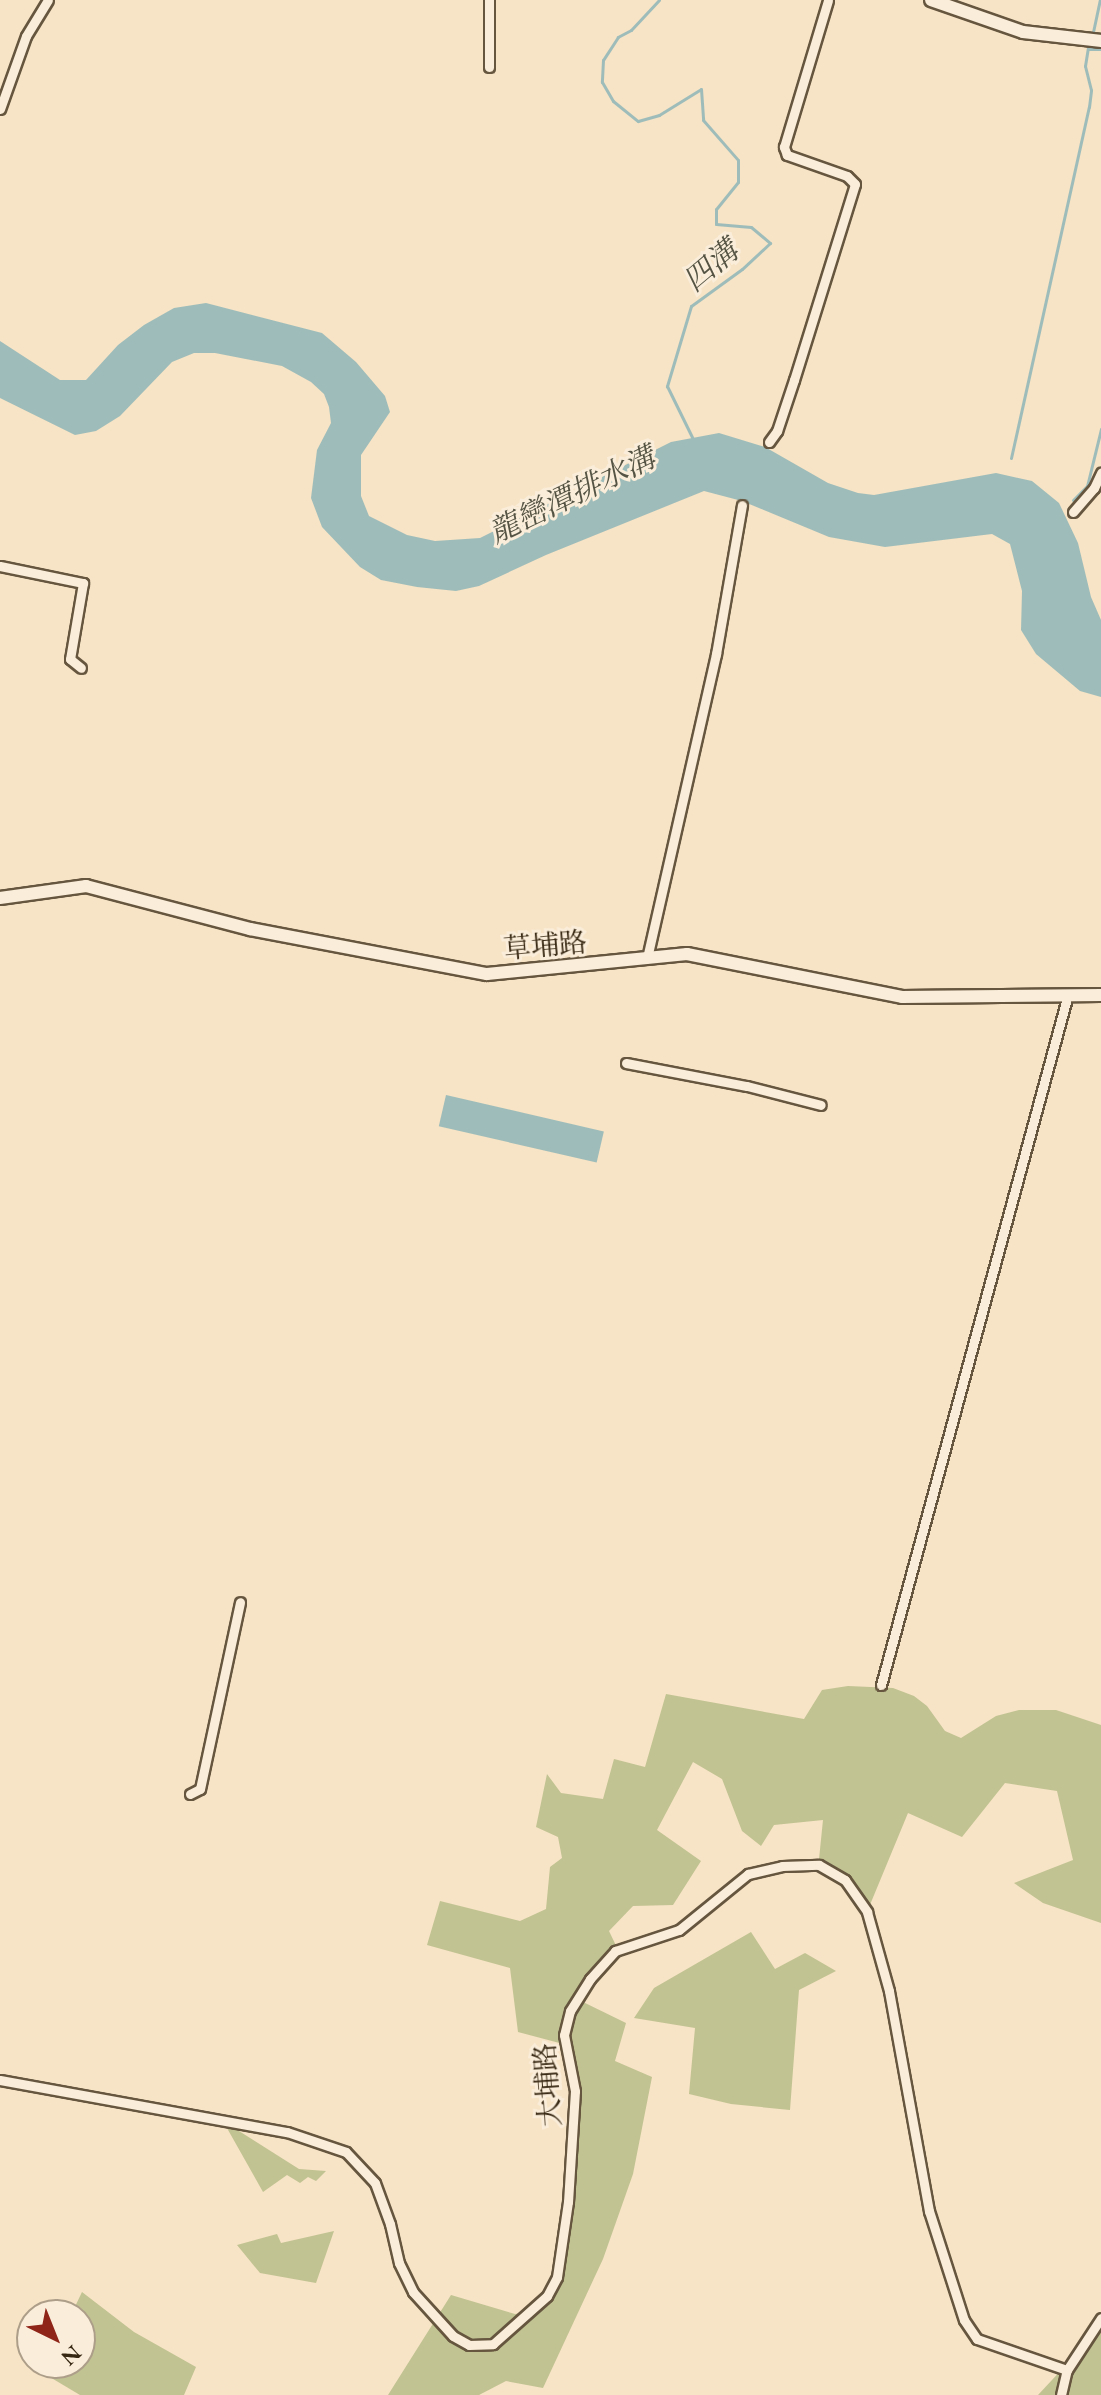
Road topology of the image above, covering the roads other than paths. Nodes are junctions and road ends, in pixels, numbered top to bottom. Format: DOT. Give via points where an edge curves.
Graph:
graph roads {
  1 [pos="48,0"];
  2 [pos="489,0"];
  3 [pos="828,0"];
  4 [pos="931,0"];
  5 [pos="1101,41"];
  6 [pos="489,67"];
  7 [pos="0,109"];
  8 [pos="769,442"];
  9 [pos="1101,473"];
  10 [pos="742,505"];
  11 [pos="1073,512"];
  12 [pos="0,566"];
  13 [pos="81,668"];
  14 [pos="0,898"];
  15 [pos="647,958"];
  16 [pos="1101,995"];
  17 [pos="1067,998"];
  18 [pos="626,1063"];
  19 [pos="821,1105"];
  20 [pos="240,1602"];
  21 [pos="881,1685"];
  22 [pos="190,1794"];
  23 [pos="0,2080"];
  24 [pos="1101,2318"];
  25 [pos="1067,2370"];
  26 [pos="1061,2395"];
  1 -- 7 [label="street" via="26,36"];
  2 -- 6 [label="street"];
  3 -- 8 [label="street" via="784,147 787,155 847,176 855,184 790,392"];
  4 -- 5 [label="street" via="1023,32"];
  9 -- 11 [label="street"];
  10 -- 15 [label="street" via="716,654"];
  12 -- 13 [label="street" via="83,583 70,659"];
  14 -- 15 [label="street, 草埔路" via="86,886 250,929 487,974"];
  15 -- 17 [label="street, 草埔路" via="687,954 902,997"];
  16 -- 17 [label="street, 草埔路"];
  17 -- 21 [label="street"];
  18 -- 19 [label="street"];
  20 -- 22 [label="street" via="200,1789"];
  23 -- 25 [label="street, 大埔路" via="287,2132 346,2152 375,2183 413,2292 453,2336 469,2345 493,2344 547,2296 557,2277 575,2091 564,2035 570,2011 590,1979 615,1951 679,1930 748,1874 819,1865 845,1880 867,1912 889,1991 929,2211 964,2320 977,2339"];
  24 -- 25 [label="street"];
  25 -- 26 [label="street"];
}
